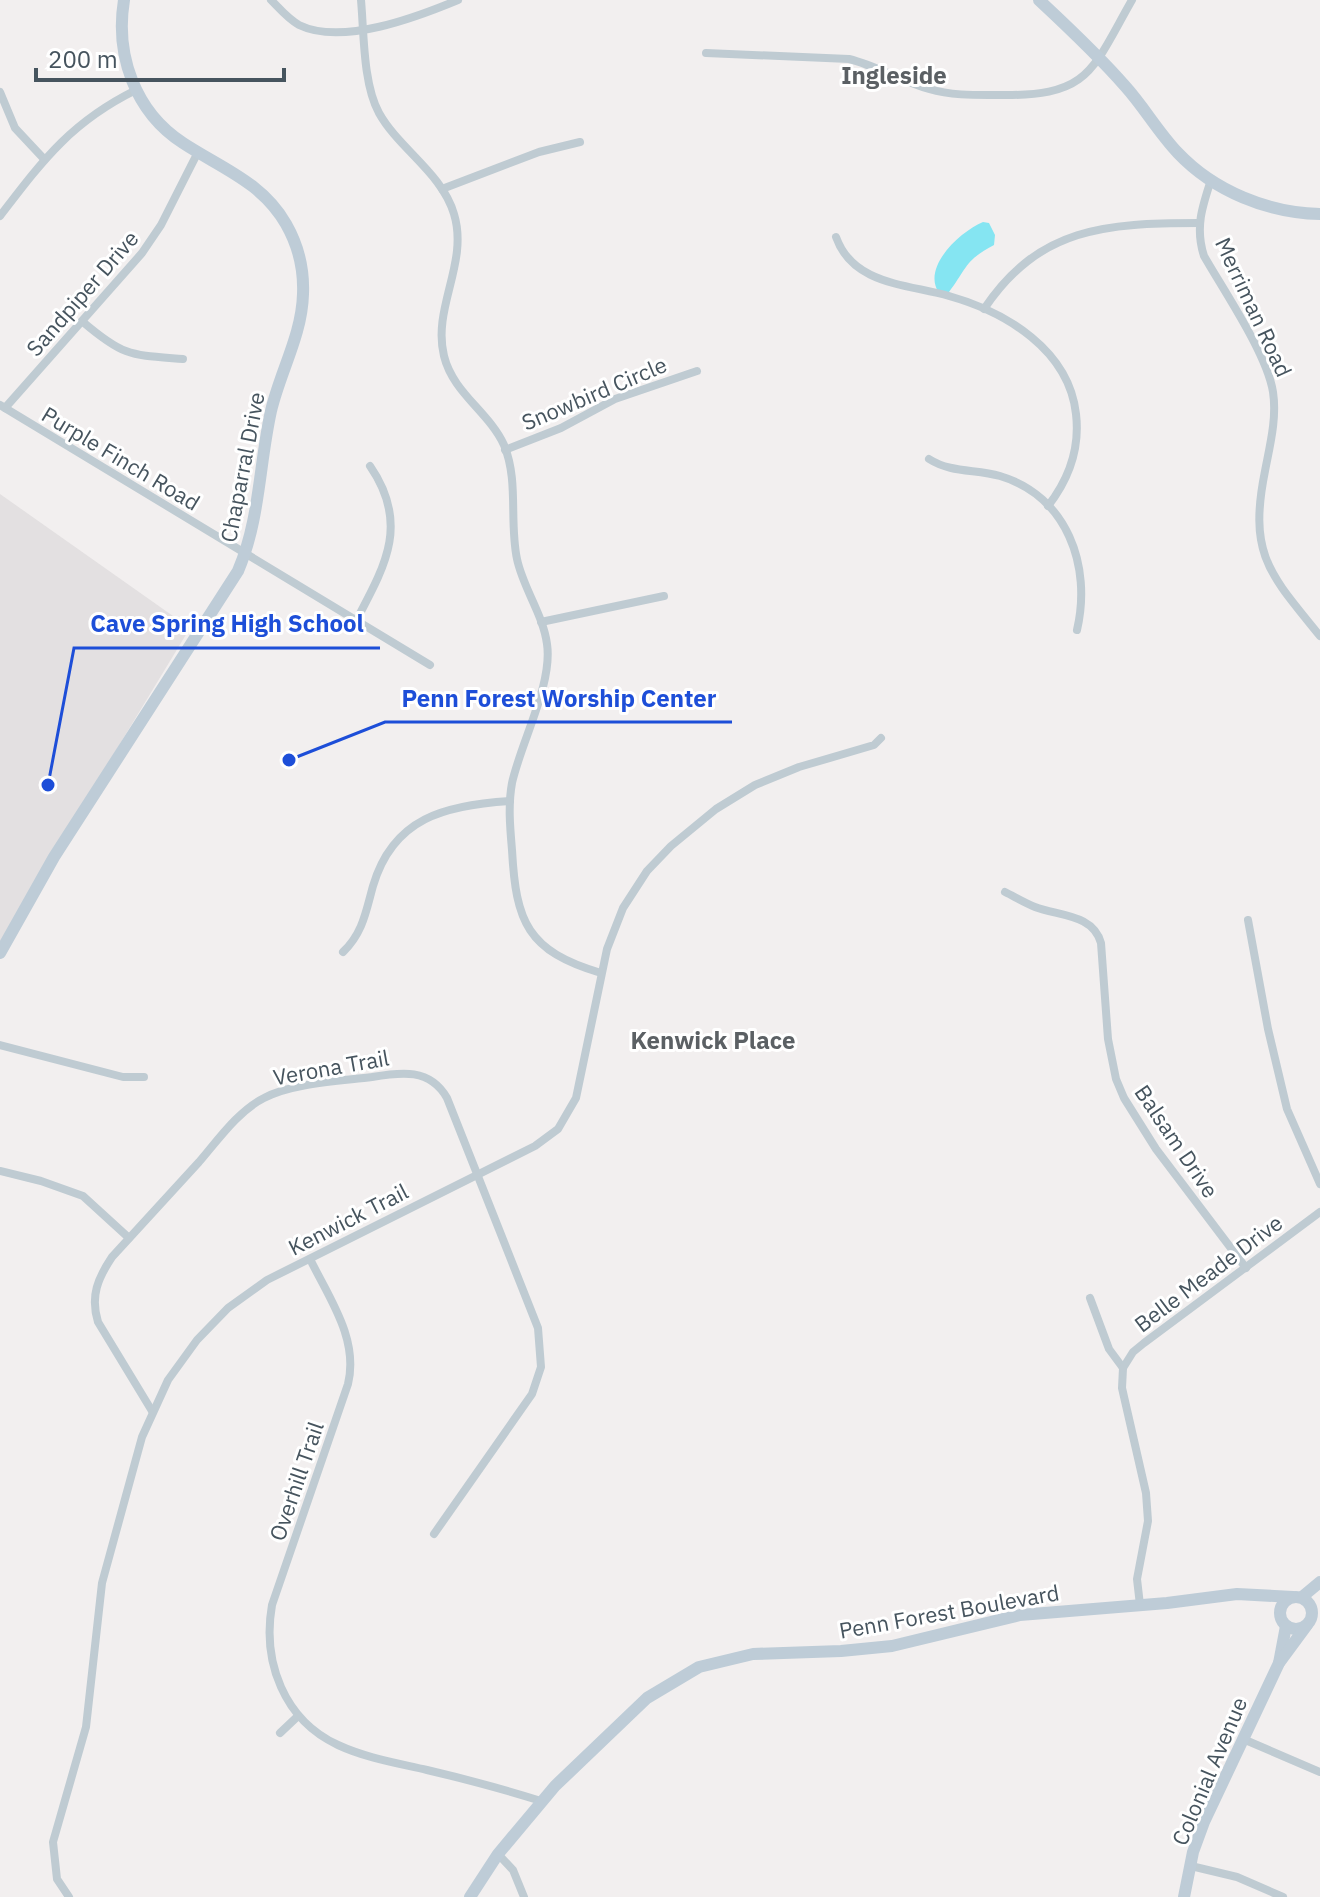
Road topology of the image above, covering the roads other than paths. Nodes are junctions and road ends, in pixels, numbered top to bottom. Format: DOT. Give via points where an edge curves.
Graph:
graph roads {
  1 [pos="124,0"];
  2 [pos="271,0"];
  3 [pos="361,0"];
  4 [pos="458,0"];
  5 [pos="1039,0"];
  6 [pos="1132,0"];
  7 [pos="364,30"];
  8 [pos="706,53"];
  9 [pos="1099,59"];
  10 [pos="136,90"];
  11 [pos="0,92"];
  12 [pos="580,142"];
  13 [pos="198,152"];
  14 [pos="44,159"];
  15 [pos="1211,180"];
  16 [pos="442,189"];
  17 [pos="1320,214"];
  18 [pos="0,216"];
  19 [pos="1199,223"];
  20 [pos="836,237"];
  21 [pos="984,309"];
  22 [pos="83,322"];
  23 [pos="183,359"];
  24 [pos="697,371"];
  25 [pos="2,407"];
  26 [pos="505,450"];
  27 [pos="929,459"];
  28 [pos="370,466"];
  29 [pos="1048,506"];
  30 [pos="245,554"];
  31 [pos="664,596"];
  32 [pos="356,621"];
  33 [pos="541,622"];
  34 [pos="1077,630"];
  35 [pos="1320,636"];
  36 [pos="430,665"];
  37 [pos="881,738"];
  38 [pos="510,801"];
  39 [pos="1005,892"];
  40 [pos="1248,920"];
  41 [pos="343,952"];
  42 [pos="0,953"];
  43 [pos="601,973"];
  44 [pos="0,1045"];
  45 [pos="144,1077"];
  46 [pos="0,1171"];
  47 [pos="478,1175"];
  48 [pos="1320,1184"];
  49 [pos="1320,1212"];
  50 [pos="129,1238"];
  51 [pos="310,1259"];
  52 [pos="1246,1268"];
  53 [pos="1090,1298"];
  54 [pos="1123,1368"];
  55 [pos="152,1411"];
  56 [pos="434,1534"];
  57 [pos="1320,1582"];
  58 [pos="1246,1596"];
  59 [pos="1298,1597"];
  60 [pos="1320,1597"];
  61 [pos="1140,1605"];
  62 [pos="1313,1611"];
  63 [pos="1283,1620"];
  64 [pos="1307,1625"];
  65 [pos="1279,1663"];
  66 [pos="298,1716"];
  67 [pos="280,1733"];
  68 [pos="1243,1739"];
  69 [pos="1320,1772"];
  70 [pos="541,1801"];
  71 [pos="498,1854"];
  72 [pos="1191,1866"];
  73 [pos="69,1897"];
  74 [pos="470,1897"];
  75 [pos="524,1897"];
  76 [pos="1184,1897"];
  77 [pos="1283,1897"];
  1 -- 10 [label="street, Chaparral Drive" via="124,54"];
  2 -- 7 [label="street" via="306,28"];
  3 -- 7 [label="street"];
  4 -- 7 [label="street"];
  5 -- 9 [label="street"];
  6 -- 9 [label="street"];
  7 -- 16 [label="street" via="370,89 379,112"];
  8 -- 9 [label="street" via="849,59 924,88 1020,96 1059,91"];
  9 -- 15 [label="street" via="1178,154"];
  10 -- 13 [label="street, Chaparral Drive" via="170,135"];
  10 -- 14 [label="street" via="74,128"];
  11 -- 14 [label="street" via="15,128"];
  12 -- 16 [label="street"];
  13 -- 22 [label="street, Sandpiper Drive" via="149,244"];
  13 -- 30 [label="street, Chaparral Drive" via="247,180 277,209 293,237 303,281 301,315 272,408"];
  14 -- 18 [label="street"];
  15 -- 17 [label="street" via="1270,207"];
  15 -- 19 [label="street, Merriman Road"];
  16 -- 26 [label="street" via="458,237 442,319 443,353 458,387"];
  19 -- 21 [label="street" via="1101,229 1058,241 1016,269"];
  19 -- 35 [label="street, Merriman Road" via="1204,256 1263,361 1273,389 1274,418 1259,508 1267,566"];
  20 -- 21 [label="street" via="852,264 874,277"];
  21 -- 29 [label="street" via="1043,346 1071,391 1077,424 1074,454"];
  22 -- 23 [label="street" via="127,353"];
  22 -- 25 [label="street, Sandpiper Drive"];
  24 -- 26 [label="street, Snowbird Circle" via="615,399"];
  25 -- 30 [label="street, Purple Finch Road"];
  26 -- 33 [label="street" via="517,558"];
  27 -- 29 [label="street" via="953,470 1008,479"];
  28 -- 32 [label="street" via="389,502 392,525 382,569"];
  29 -- 34 [label="street" via="1078,554 1082,586"];
  30 -- 32 [label="street, Purple Finch Road"];
  30 -- 42 [label="street, Chaparral Drive" via="54,857"];
  31 -- 33 [label="street"];
  32 -- 36 [label="street, Purple Finch Road"];
  33 -- 38 [label="street" via="547,669"];
  37 -- 43 [label="street, Kenwick Trail" via="874,745 755,785 671,846 623,908"];
  38 -- 41 [label="street" via="430,817 401,834 382,862 358,934"];
  38 -- 43 [label="street" via="514,890 522,917 547,949"];
  39 -- 52 [label="street, Balsam Drive" via="1095,929 1101,943 1108,1039 1124,1098"];
  40 -- 48 [label="street" via="1287,1109"];
  43 -- 47 [label="street, Kenwick Trail" via="579,1085 566,1119 535,1146"];
  44 -- 45 [label="street" via="123,1077"];
  46 -- 50 [label="street" via="73,1191"];
  47 -- 50 [label="street, Verona Trail" via="447,1098 426,1077 393,1074 310,1086 253,1104"];
  47 -- 51 [label="street, Kenwick Trail"];
  47 -- 56 [label="street, Verona Trail" via="538,1328 541,1367 524,1408"];
  49 -- 52 [label="street, Belle Meade Drive"];
  50 -- 55 [label="street, Verona Trail" via="98,1281 95,1312"];
  51 -- 55 [label="street, Kenwick Trail" via="247,1293 211,1325 182,1360"];
  51 -- 66 [label="street, Overhill Trail" via="345,1330 351,1365 269,1621 277,1681"];
  52 -- 54 [label="street, Belle Meade Drive" via="1144,1343"];
  53 -- 54 [label="street" via="1109,1349"];
  54 -- 61 [label="street" via="1122,1388 1148,1506 1137,1579"];
  55 -- 73 [label="street, Kenwick Trail" via="102,1583 86,1727 53,1842 57,1879"];
  57 -- 59 [label="street, Colonial Avenue"];
  58 -- 59 [label="street, Penn Forest Boulevard"];
  58 -- 61 [label="street, Penn Forest Boulevard"];
  58 -- 63 [label="street" via="1262,1601"];
  59 -- 62 [label="street"];
  59 -- 63 [label="street, Colonial Avenue" via="1282,1605"];
  60 -- 62 [label="street, Colonial Avenue"];
  61 -- 70 [label="street, Penn Forest Boulevard" via="1020,1615 892,1646 718,1660 647,1698"];
  62 -- 64 [label="street, Colonial Avenue"];
  63 -- 64 [label="street" via="1297,1629"];
  63 -- 65 [label="street, Colonial Avenue"];
  64 -- 65 [label="street, Colonial Avenue"];
  65 -- 68 [label="street, Colonial Avenue"];
  66 -- 67 [label="street"];
  66 -- 70 [label="street, Overhill Trail" via="318,1734 353,1751"];
  68 -- 69 [label="street"];
  68 -- 72 [label="street, Colonial Avenue" via="1204,1822"];
  70 -- 71 [label="street, Penn Forest Boulevard"];
  71 -- 74 [label="street, Penn Forest Boulevard"];
  71 -- 75 [label="street" via="513,1870"];
  72 -- 76 [label="street, Colonial Avenue"];
  72 -- 77 [label="street" via="1237,1877"];
}
